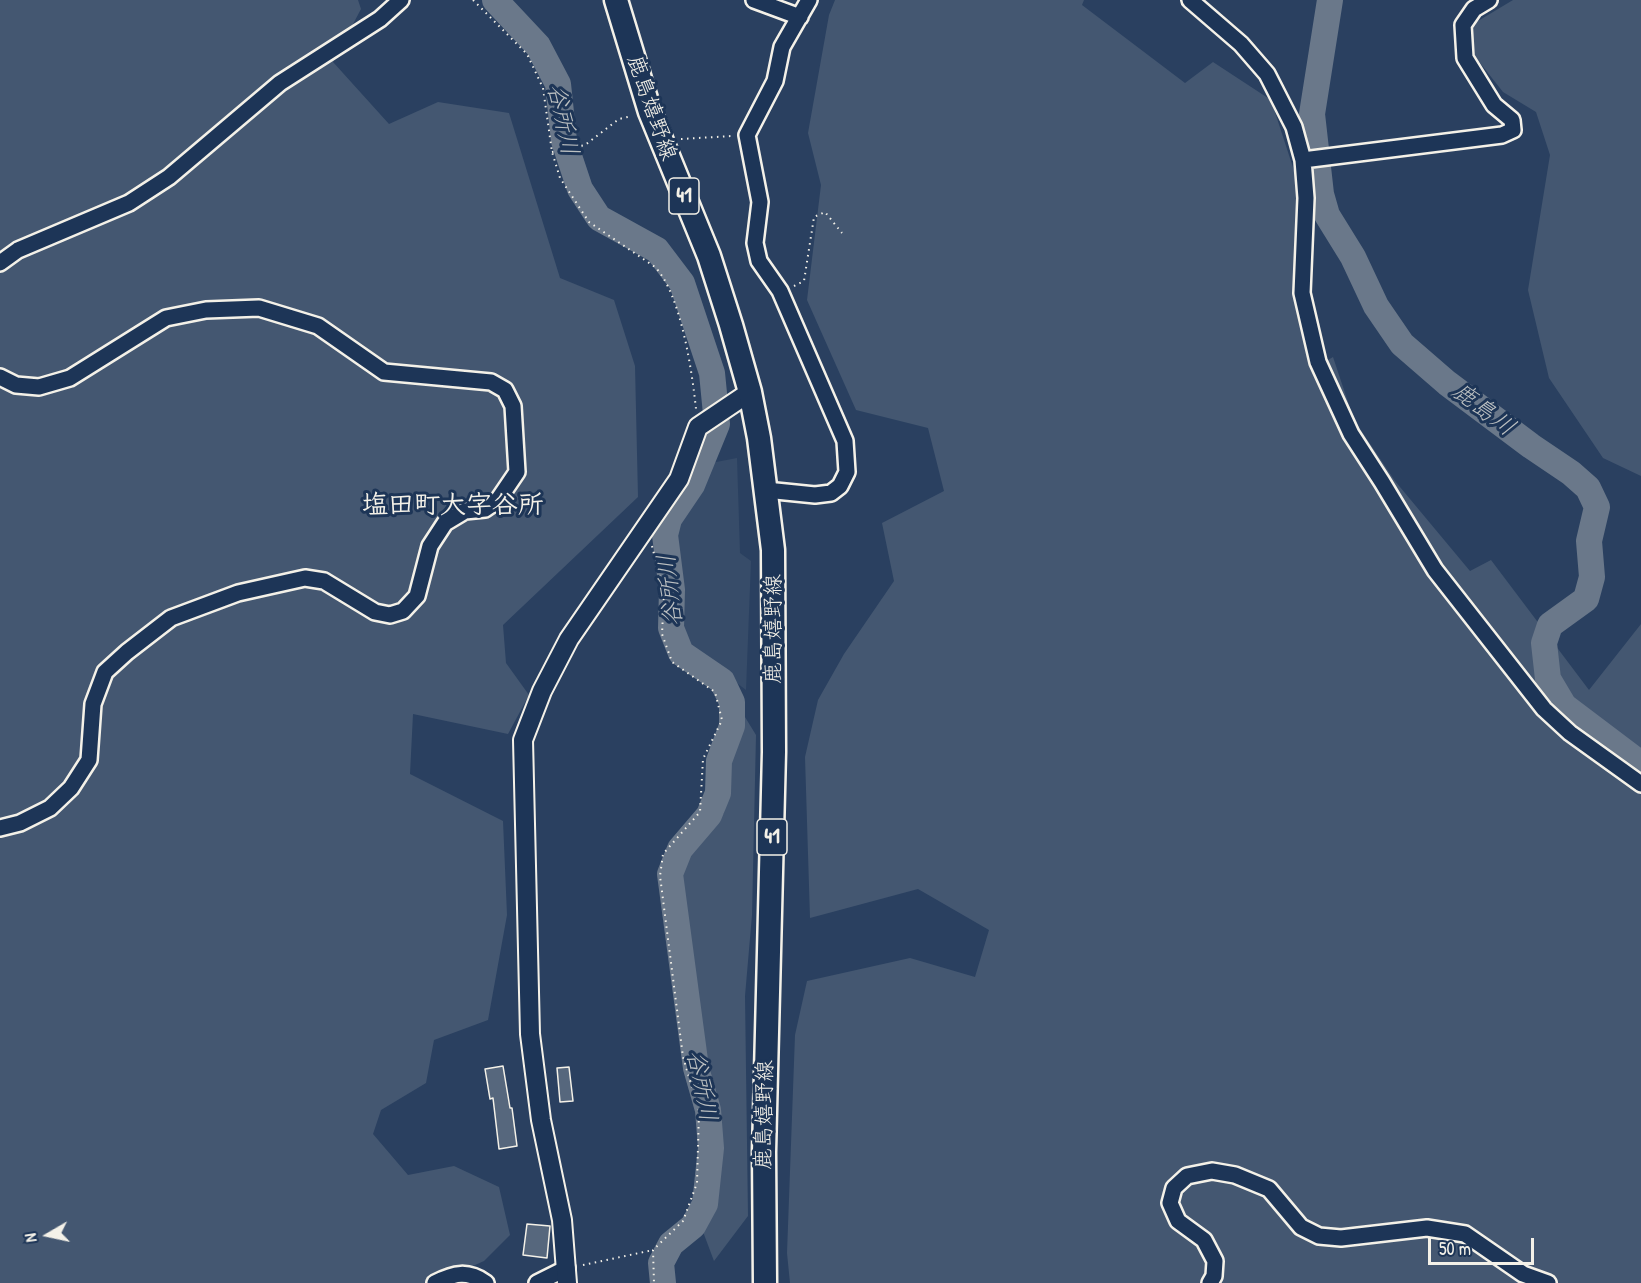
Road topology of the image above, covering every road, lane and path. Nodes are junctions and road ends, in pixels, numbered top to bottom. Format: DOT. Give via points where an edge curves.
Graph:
graph roads {
  1 [pos="402,0"];
  2 [pos="473,0"];
  3 [pos="616,0"];
  4 [pos="754,0"];
  5 [pos="809,0"];
  6 [pos="1190,0"];
  7 [pos="1489,0"];
  8 [pos="800,17"];
  9 [pos="650,112"];
  10 [pos="747,135"];
  11 [pos="661,141"];
  12 [pos="552,152"];
  13 [pos="1303,160"];
  14 [pos="842,232"];
  15 [pos="0,263"];
  16 [pos="780,291"];
  17 [pos="0,377"];
  18 [pos="750,392"];
  19 [pos="698,427"];
  20 [pos="766,490"];
  21 [pos="646,526"];
  22 [pos="1641,784"];
  23 [pos="0,828"];
  24 [pos="653,1250"];
  25 [pos="567,1276"];
  26 [pos="435,1283"];
  27 [pos="486,1283"];
  28 [pos="537,1283"];
  29 [pos="654,1283"];
  30 [pos="765,1283"];
  31 [pos="1210,1283"];
  32 [pos="1548,1283"];
  1 -- 15 [label="street" via="380,19 280,83 169,177 129,203 18,250"];
  2 -- 12 [label="path" via="527,54 543,88"];
  3 -- 9 [label="main road, 鹿島嬉野線 / 41"];
  4 -- 8 [label="street"];
  5 -- 8 [label="street"];
  6 -- 13 [label="street" via="1241,44 1266,74 1294,127"];
  7 -- 13 [label="street" via="1474,9 1463,25 1465,58 1494,105 1512,120 1513,129 1502,135"];
  8 -- 10 [label="street" via="782,47 775,81"];
  9 -- 11 [label="main road, 鹿島嬉野線 / 41"];
  9 -- 12 [label="path" via="619,119 585,146"];
  10 -- 11 [label="path"];
  10 -- 16 [label="street" via="760,202 755,243 759,261"];
  11 -- 18 [label="main road, 鹿島嬉野線 / 41" via="709,256"];
  12 -- 19 [label="path" via="560,178 589,222 664,276 685,336"];
  13 -- 22 [label="street" via="1306,198 1302,293 1318,362 1351,434 1435,570 1544,709 1570,733"];
  14 -- 16 [label="path" via="825,212 814,217 804,282"];
  16 -- 20 [label="street" via="845,441 847,471 840,486 831,493"];
  17 -- 23 [label="street" via="16,385 39,387 70,378 166,318 206,309 259,308 318,326 384,372 491,382 505,390 513,406 518,472 498,500 484,509 465,511 445,523 430,546 417,596 403,611 390,615 375,612 324,581 305,578 238,593 171,618 105,672 93,704 89,760 71,788 50,808"];
  18 -- 19 [label="street"];
  18 -- 20 [label="main road, 鹿島嬉野線 / 41"];
  19 -- 21 [label="street" via="679,479"];
  20 -- 30 [label="main road, 鹿島嬉野線 / 41" via="773,550 774,716 764,1152"];
  21 -- 24 [label="path" via="664,594 662,634 672,662 715,692 722,720 703,759 700,812 663,854 660,876 683,1057 699,1111 698,1183 683,1221"];
  21 -- 25 [label="street" via="569,639 542,691 523,740 530,1034 541,1120 562,1220"];
  24 -- 25 [label="path"];
  24 -- 29 [label="path"];
  25 -- 28 [label="street"];
  26 -- 27 [label="street" via="467,1273"];
  31 -- 32 [label="street" via="1215,1261 1204,1240 1178,1221 1170,1203 1174,1188 1187,1176 1212,1171 1269,1189 1301,1227 1319,1236 1341,1238 1427,1228 1465,1234 1523,1274"];
}
